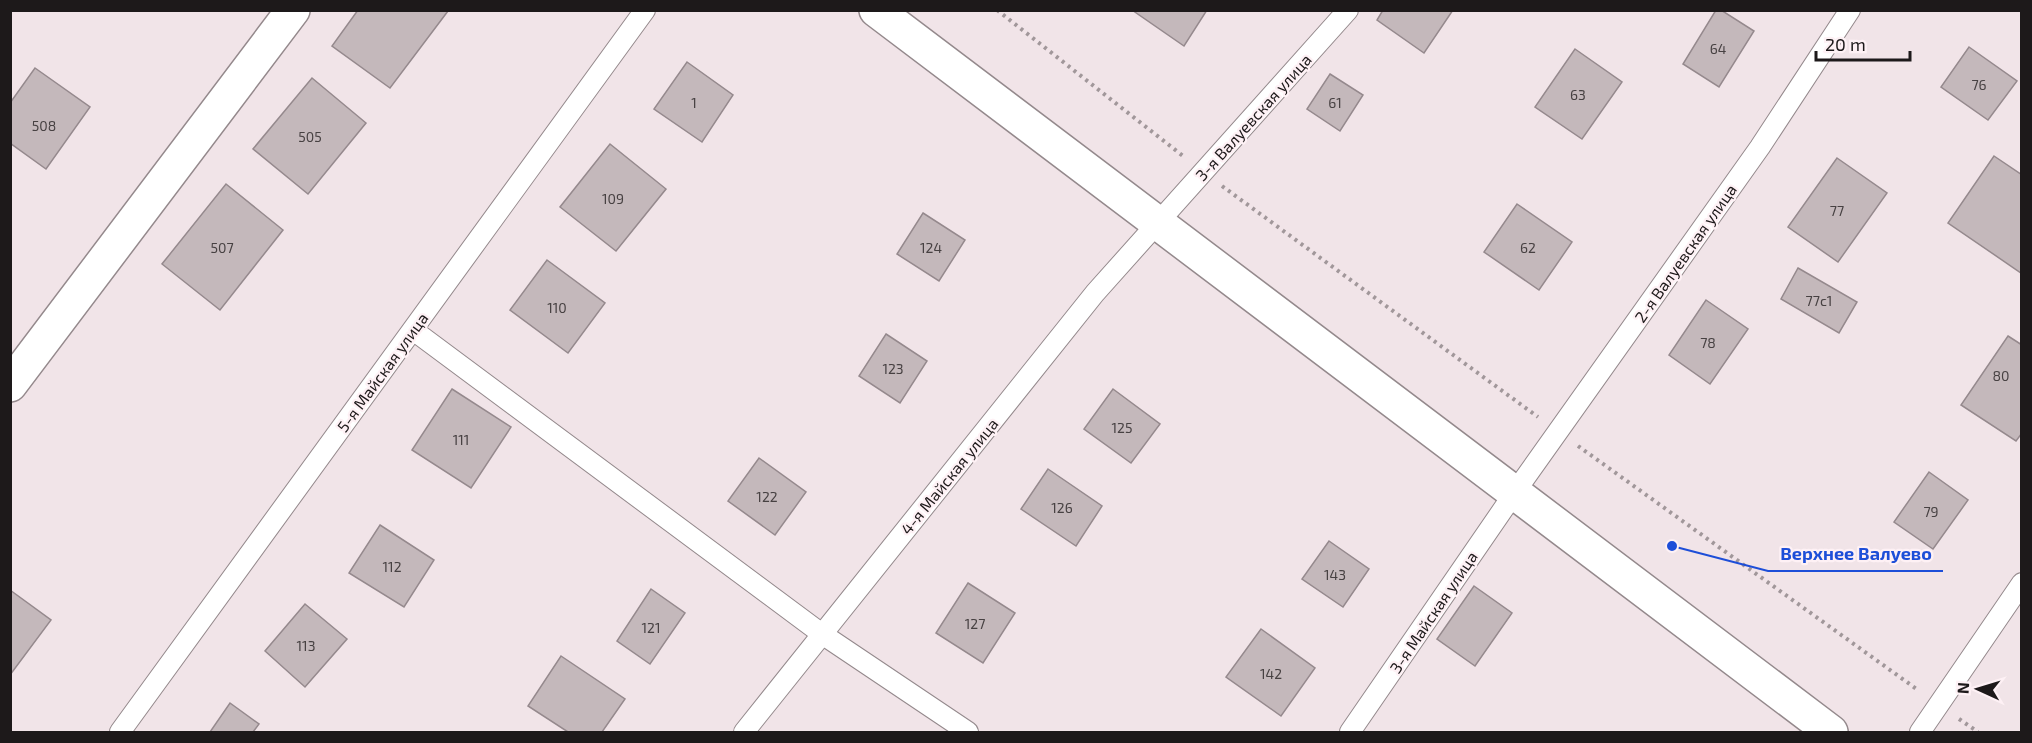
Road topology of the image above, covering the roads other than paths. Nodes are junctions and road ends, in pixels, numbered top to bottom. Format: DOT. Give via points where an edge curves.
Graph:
graph roads {
  1 [pos="293,10"];
  2 [pos="645,10"];
  3 [pos="876,10"];
  4 [pos="1348,10"];
  5 [pos="1850,10"];
  6 [pos="1157,223"];
  7 [pos="412,330"];
  8 [pos="10,385"];
  9 [pos="1515,492"];
  10 [pos="2022,583"];
  11 [pos="822,634"];
  12 [pos="120,732"];
  13 [pos="744,732"];
  14 [pos="968,732"];
  15 [pos="1350,732"];
  16 [pos="1830,732"];
  17 [pos="1920,732"];
  1 -- 8 [label="street"];
  2 -- 7 [label="lane, 5-я Майская улица"];
  3 -- 6 [label="street"];
  4 -- 6 [label="lane, 3-я Валуевская улица"];
  5 -- 9 [label="lane, 2-я Валуевская улица" via="1760,147"];
  6 -- 9 [label="street"];
  6 -- 11 [label="lane, 4-я Майская улица" via="1088,302"];
  7 -- 11 [label="lane"];
  7 -- 12 [label="lane, 5-я Майская улица"];
  9 -- 15 [label="lane, 3-я Майская улица"];
  9 -- 16 [label="street"];
  10 -- 17 [label="lane"];
  11 -- 13 [label="lane, 4-я Майская улица"];
  11 -- 14 [label="lane"];
}
